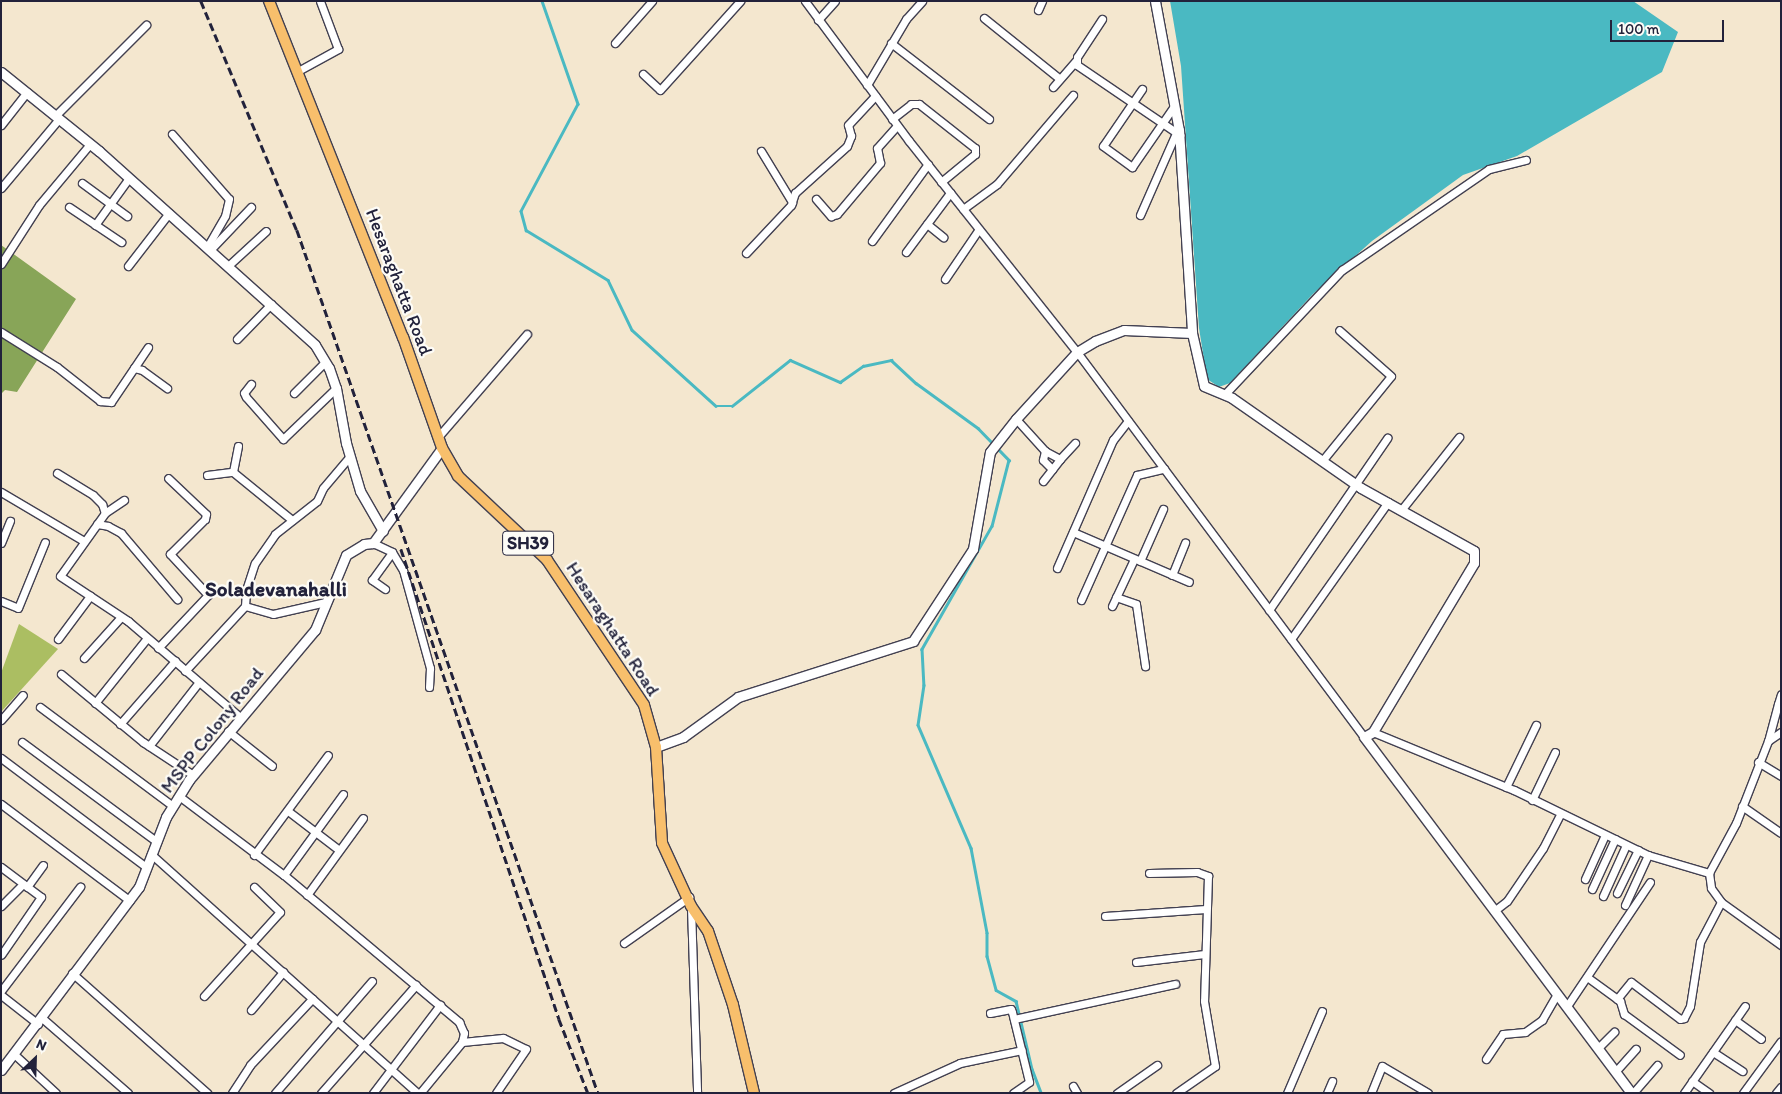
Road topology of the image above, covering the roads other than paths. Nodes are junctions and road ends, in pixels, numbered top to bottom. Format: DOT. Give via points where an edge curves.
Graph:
graph roads {
  1 [pos="269,1"];
  2 [pos="320,1"];
  3 [pos="652,1"];
  4 [pos="740,1"];
  5 [pos="805,1"];
  6 [pos="835,1"];
  7 [pos="922,1"];
  8 [pos="1042,1"];
  9 [pos="1155,1"];
  10 [pos="1038,10"];
  11 [pos="984,18"];
  12 [pos="1102,19"];
  13 [pos="818,20"];
  14 [pos="146,25"];
  15 [pos="615,42"];
  16 [pos="891,43"];
  17 [pos="1076,62"];
  18 [pos="298,71"];
  19 [pos="1,72"];
  20 [pos="643,74"];
  21 [pos="1060,79"];
  22 [pos="867,84"];
  23 [pos="1053,87"];
  24 [pos="1142,89"];
  25 [pos="27,92"];
  26 [pos="1073,95"];
  27 [pos="875,96"];
  28 [pos="1132,103"];
  29 [pos="1174,105"];
  30 [pos="57,117"];
  31 [pos="892,119"];
  32 [pos="989,119"];
  33 [pos="1162,123"];
  34 [pos="1,125"];
  35 [pos="897,126"];
  36 [pos="172,134"];
  37 [pos="1178,134"];
  38 [pos="90,144"];
  39 [pos="761,151"];
  40 [pos="1526,160"];
  41 [pos="928,164"];
  42 [pos="130,178"];
  43 [pos="941,182"];
  44 [pos="82,183"];
  45 [pos="1,188"];
  46 [pos="950,193"];
  47 [pos="816,199"];
  48 [pos="792,202"];
  49 [pos="110,203"];
  50 [pos="69,207"];
  51 [pos="251,207"];
  52 [pos="964,210"];
  53 [pos="169,213"];
  54 [pos="127,216"];
  55 [pos="1140,216"];
  56 [pos="927,224"];
  57 [pos="94,225"];
  58 [pos="979,229"];
  59 [pos="266,231"];
  60 [pos="943,237"];
  61 [pos="872,240"];
  62 [pos="121,242"];
  63 [pos="209,248"];
  64 [pos="906,252"];
  65 [pos="746,253"];
  66 [pos="1,264"];
  67 [pos="229,265"];
  68 [pos="128,266"];
  69 [pos="945,279"];
  70 [pos="271,304"];
  71 [pos="1339,330"];
  72 [pos="1,332"];
  73 [pos="1192,333"];
  74 [pos="527,334"];
  75 [pos="237,339"];
  76 [pos="148,347"];
  77 [pos="1077,352"];
  78 [pos="325,362"];
  79 [pos="134,368"];
  80 [pos="251,384"];
  81 [pos="167,388"];
  82 [pos="336,388"];
  83 [pos="294,393"];
  84 [pos="1224,395"];
  85 [pos="1016,419"];
  86 [pos="1128,421"];
  87 [pos="438,437"];
  88 [pos="1459,437"];
  89 [pos="1387,438"];
  90 [pos="1075,443"];
  91 [pos="238,446"];
  92 [pos="442,448"];
  93 [pos="1045,451"];
  94 [pos="350,456"];
  95 [pos="1060,459"];
  96 [pos="1322,460"];
  97 [pos="1052,469"];
  98 [pos="1164,469"];
  99 [pos="233,472"];
  100 [pos="57,473"];
  101 [pos="207,475"];
  102 [pos="168,478"];
  103 [pos="1042,481"];
  104 [pos="1357,485"];
  105 [pos="1,492"];
  106 [pos="124,500"];
  107 [pos="1388,502"];
  108 [pos="1164,509"];
  109 [pos="1402,509"];
  110 [pos="105,512"];
  111 [pos="292,520"];
  112 [pos="10,521"];
  113 [pos="97,524"];
  114 [pos="383,532"];
  115 [pos="1074,532"];
  116 [pos="84,541"];
  117 [pos="45,542"];
  118 [pos="1185,542"];
  119 [pos="1,543"];
  120 [pos="373,543"];
  121 [pos="1106,546"];
  122 [pos="392,552"];
  123 [pos="1137,560"];
  124 [pos="1058,568"];
  125 [pos="1172,575"];
  126 [pos="1190,582"];
  127 [pos="385,589"];
  128 [pos="90,596"];
  129 [pos="1116,597"];
  130 [pos="177,599"];
  131 [pos="1081,600"];
  132 [pos="1,601"];
  133 [pos="326,602"];
  134 [pos="245,606"];
  135 [pos="1112,606"];
  136 [pos="1269,610"];
  137 [pos="121,617"];
  138 [pos="147,638"];
  139 [pos="58,639"];
  140 [pos="1291,639"];
  141 [pos="158,648"];
  142 [pos="84,658"];
  143 [pos="174,661"];
  144 [pos="1145,666"];
  145 [pos="185,670"];
  146 [pos="61,674"];
  147 [pos="199,682"];
  148 [pos="429,687"];
  149 [pos="1781,694"];
  150 [pos="23,695"];
  151 [pos="94,703"];
  152 [pos="1779,705"];
  153 [pos="40,707"];
  154 [pos="240,717"];
  155 [pos="1,720"];
  156 [pos="120,724"];
  157 [pos="1536,725"];
  158 [pos="228,731"];
  159 [pos="1373,732"];
  160 [pos="1781,732"];
  161 [pos="1364,737"];
  162 [pos="1768,741"];
  163 [pos="22,742"];
  164 [pos="149,746"];
  165 [pos="656,748"];
  166 [pos="1555,752"];
  167 [pos="328,755"];
  168 [pos="1,758"];
  169 [pos="1758,762"];
  170 [pos="272,766"];
  171 [pos="193,775"];
  172 [pos="1781,776"];
  173 [pos="1506,787"];
  174 [pos="343,794"];
  175 [pos="179,796"];
  176 [pos="1532,800"];
  177 [pos="1,804"];
  178 [pos="173,806"];
  179 [pos="1742,806"];
  180 [pos="288,811"];
  181 [pos="1560,815"];
  182 [pos="363,818"];
  183 [pos="316,832"];
  184 [pos="1781,833"];
  185 [pos="1605,835"];
  186 [pos="1615,840"];
  187 [pos="157,842"];
  188 [pos="1626,845"];
  189 [pos="339,850"];
  190 [pos="1638,850"];
  191 [pos="151,854"];
  192 [pos="254,855"];
  193 [pos="1648,855"];
  194 [pos="43,865"];
  195 [pos="146,866"];
  196 [pos="1,867"];
  197 [pos="1149,873"];
  198 [pos="1709,873"];
  199 [pos="284,875"];
  200 [pos="1585,879"];
  201 [pos="1650,882"];
  202 [pos="25,886"];
  203 [pos="80,887"];
  204 [pos="254,887"];
  205 [pos="1592,889"];
  206 [pos="1617,893"];
  207 [pos="307,894"];
  208 [pos="1603,896"];
  209 [pos="130,901"];
  210 [pos="690,902"];
  211 [pos="1720,902"];
  212 [pos="1625,905"];
  213 [pos="1,906"];
  214 [pos="1206,910"];
  215 [pos="1494,911"];
  216 [pos="1105,916"];
  217 [pos="624,942"];
  218 [pos="252,944"];
  219 [pos="1781,945"];
  220 [pos="1205,954"];
  221 [pos="1,955"];
  222 [pos="1136,962"];
  223 [pos="283,972"];
  224 [pos="72,973"];
  225 [pos="1586,977"];
  226 [pos="372,981"];
  227 [pos="1175,984"];
  228 [pos="416,985"];
  229 [pos="1,991"];
  230 [pos="1557,994"];
  231 [pos="1,995"];
  232 [pos="204,996"];
  233 [pos="312,998"];
  234 [pos="1617,999"];
  235 [pos="440,1005"];
  236 [pos="1567,1006"];
  237 [pos="1745,1006"];
  238 [pos="252,1010"];
  239 [pos="1322,1011"];
  240 [pos="990,1013"];
  241 [pos="1014,1019"];
  242 [pos="1735,1020"];
  243 [pos="40,1021"];
  244 [pos="337,1021"];
  245 [pos="1614,1032"];
  246 [pos="1761,1040"];
  247 [pos="1781,1041"];
  248 [pos="462,1042"];
  249 [pos="363,1044"];
  250 [pos="1598,1048"];
  251 [pos="1636,1049"];
  252 [pos="1022,1050"];
  253 [pos="1713,1052"];
  254 [pos="14,1054"];
  255 [pos="1680,1055"];
  256 [pos="1486,1059"];
  257 [pos="1157,1065"];
  258 [pos="1657,1065"];
  259 [pos="1,1070"];
  260 [pos="1742,1071"];
  261 [pos="391,1072"];
  262 [pos="1615,1072"];
  263 [pos="1332,1081"];
  264 [pos="1692,1081"];
  265 [pos="1073,1086"];
  266 [pos="1781,1087"];
  267 [pos="56,1093"];
  268 [pos="128,1093"];
  269 [pos="207,1093"];
  270 [pos="232,1093"];
  271 [pos="275,1093"];
  272 [pos="321,1093"];
  273 [pos="373,1093"];
  274 [pos="418,1093"];
  275 [pos="496,1093"];
  276 [pos="697,1093"];
  277 [pos="754,1093"];
  278 [pos="894,1093"];
  279 [pos="1013,1093"];
  280 [pos="1077,1093"];
  281 [pos="1117,1093"];
  282 [pos="1176,1093"];
  283 [pos="1287,1093"];
  284 [pos="1327,1093"];
  285 [pos="1371,1093"];
  286 [pos="1428,1093"];
  287 [pos="1632,1093"];
  288 [pos="1684,1093"];
  289 [pos="1709,1093"];
  290 [pos="1743,1093"];
  291 [pos="1776,1093"];
  1 -- 18 [label="main road, Hesaraghatta Road / SH39"];
  2 -- 18 [label="street" via="338,49"];
  3 -- 15 [label="street"];
  4 -- 20 [label="street" via="660,90"];
  5 -- 13 [label="street"];
  6 -- 13 [label="street"];
  7 -- 16 [label="street"];
  8 -- 10 [label="street"];
  9 -- 29 [label="street"];
  11 -- 21 [label="street"];
  12 -- 17 [label="street"];
  13 -- 22 [label="street"];
  14 -- 30 [label="street"];
  16 -- 22 [label="street"];
  16 -- 32 [label="street"];
  17 -- 21 [label="street"];
  17 -- 28 [label="street"];
  18 -- 87 [label="main road, Hesaraghatta Road / SH39" via="403,337"];
  19 -- 25 [label="street"];
  21 -- 23 [label="street"];
  22 -- 27 [label="street"];
  24 -- 28 [label="street"];
  25 -- 30 [label="street"];
  25 -- 34 [label="street"];
  26 -- 52 [label="street" via="997,184"];
  27 -- 31 [label="street"];
  27 -- 48 [label="street" via="848,125 851,136 847,146 795,193"];
  28 -- 33 [label="street"];
  28 -- 33 [label="street" via="1103,146 1130,166 1134,166"];
  29 -- 33 [label="street"];
  29 -- 37 [label="street"];
  30 -- 38 [label="street"];
  30 -- 45 [label="street"];
  31 -- 35 [label="street"];
  31 -- 43 [label="street" via="911,104 919,104 976,148 975,154"];
  33 -- 37 [label="street"];
  35 -- 41 [label="street"];
  35 -- 47 [label="street" via="877,148 880,163 837,214 830,216"];
  36 -- 63 [label="street" via="229,200"];
  37 -- 55 [label="street"];
  37 -- 73 [label="street"];
  38 -- 42 [label="street"];
  38 -- 66 [label="street" via="39,205"];
  39 -- 48 [label="street"];
  40 -- 84 [label="street" via="1489,169 1342,270"];
  41 -- 43 [label="street"];
  41 -- 61 [label="street"];
  42 -- 49 [label="street"];
  42 -- 53 [label="street"];
  43 -- 46 [label="street"];
  44 -- 49 [label="street"];
  46 -- 52 [label="street"];
  46 -- 56 [label="street"];
  48 -- 65 [label="street"];
  49 -- 54 [label="street"];
  49 -- 57 [label="street"];
  50 -- 57 [label="street"];
  51 -- 63 [label="street"];
  52 -- 58 [label="street"];
  53 -- 63 [label="street"];
  53 -- 68 [label="street"];
  56 -- 60 [label="street"];
  56 -- 64 [label="street"];
  57 -- 62 [label="street"];
  58 -- 69 [label="street"];
  58 -- 77 [label="street"];
  59 -- 67 [label="street"];
  63 -- 67 [label="street"];
  67 -- 70 [label="street"];
  70 -- 75 [label="street"];
  70 -- 78 [label="street" via="315,345"];
  71 -- 96 [label="street" via="1391,376"];
  72 -- 79 [label="street" via="106,403 111,402"];
  73 -- 77 [label="street" via="1124,330"];
  73 -- 84 [label="street" via="1204,386"];
  74 -- 87 [label="street"];
  76 -- 79 [label="street"];
  77 -- 85 [label="street"];
  77 -- 86 [label="street"];
  78 -- 82 [label="street"];
  78 -- 83 [label="street"];
  79 -- 81 [label="street"];
  80 -- 82 [label="street" via="244,393 246,398 283,439"];
  82 -- 94 [label="street"];
  84 -- 96 [label="street"];
  85 -- 93 [label="street"];
  85 -- 165 [label="street" via="992,449 973,549 913,642 738,697 683,737"];
  86 -- 98 [label="street"];
  86 -- 115 [label="street" via="1113,440"];
  87 -- 92 [label="main road, Hesaraghatta Road / SH39"];
  88 -- 109 [label="street"];
  89 -- 104 [label="street"];
  90 -- 95 [label="street"];
  91 -- 99 [label="street"];
  92 -- 114 [label="street, MSPP Colony Road"];
  92 -- 165 [label="main road, Hesaraghatta Road / SH39" via="458,476 547,560 644,705"];
  93 -- 95 [label="street"];
  93 -- 97 [label="street" via="1043,460"];
  94 -- 111 [label="street" via="323,488 317,501"];
  94 -- 114 [label="street" via="360,491"];
  95 -- 97 [label="street"];
  96 -- 104 [label="street"];
  97 -- 103 [label="street"];
  98 -- 121 [label="street" via="1137,474"];
  98 -- 136 [label="street"];
  99 -- 101 [label="street"];
  99 -- 111 [label="street"];
  100 -- 110 [label="street" via="93,495"];
  102 -- 141 [label="street" via="206,514 170,554 208,595"];
  104 -- 107 [label="street"];
  104 -- 136 [label="street"];
  105 -- 116 [label="street"];
  106 -- 110 [label="street"];
  107 -- 109 [label="street"];
  107 -- 140 [label="street"];
  108 -- 123 [label="street"];
  109 -- 159 [label="street" via="1474,551 1476,558"];
  110 -- 113 [label="street"];
  111 -- 134 [label="street" via="275,534 255,562 246,590"];
  112 -- 119 [label="street"];
  113 -- 116 [label="street"];
  113 -- 130 [label="street" via="121,533"];
  114 -- 120 [label="street, MSPP Colony Road"];
  115 -- 121 [label="street"];
  115 -- 124 [label="street"];
  116 -- 128 [label="street" via="60,576"];
  117 -- 132 [label="street" via="18,608"];
  118 -- 125 [label="street"];
  120 -- 122 [label="street"];
  120 -- 133 [label="street, MSPP Colony Road" via="364,544 346,555"];
  121 -- 123 [label="street"];
  121 -- 131 [label="street"];
  122 -- 127 [label="street" via="372,580"];
  122 -- 148 [label="street" via="403,570 430,668"];
  123 -- 125 [label="street"];
  123 -- 129 [label="street"];
  125 -- 126 [label="street"];
  128 -- 137 [label="street"];
  128 -- 139 [label="street"];
  129 -- 135 [label="street"];
  129 -- 144 [label="street" via="1136,604"];
  133 -- 134 [label="street" via="273,614"];
  133 -- 154 [label="street, MSPP Colony Road" via="315,630"];
  134 -- 145 [label="street"];
  136 -- 140 [label="street"];
  137 -- 138 [label="street"];
  137 -- 142 [label="street"];
  138 -- 141 [label="street"];
  138 -- 151 [label="street"];
  140 -- 161 [label="street"];
  141 -- 143 [label="street"];
  143 -- 145 [label="street"];
  143 -- 156 [label="street"];
  145 -- 147 [label="street"];
  146 -- 151 [label="street"];
  147 -- 154 [label="street"];
  147 -- 164 [label="street"];
  149 -- 152 [label="street"];
  150 -- 155 [label="street"];
  151 -- 156 [label="street"];
  152 -- 162 [label="street"];
  153 -- 178 [label="street"];
  154 -- 158 [label="street, MSPP Colony Road"];
  156 -- 164 [label="street"];
  157 -- 173 [label="street"];
  158 -- 170 [label="street"];
  158 -- 171 [label="street, MSPP Colony Road"];
  159 -- 161 [label="street"];
  159 -- 173 [label="street"];
  160 -- 162 [label="street"];
  161 -- 215 [label="street"];
  162 -- 169 [label="street"];
  163 -- 187 [label="street"];
  164 -- 171 [label="street"];
  165 -- 210 [label="main road, Hesaraghatta Road / SH39" via="662,843"];
  166 -- 176 [label="street"];
  167 -- 180 [label="street"];
  168 -- 195 [label="street"];
  169 -- 172 [label="street"];
  169 -- 179 [label="street"];
  171 -- 175 [label="street, MSPP Colony Road"];
  173 -- 176 [label="street"];
  174 -- 183 [label="street"];
  175 -- 178 [label="street, MSPP Colony Road"];
  175 -- 192 [label="street"];
  176 -- 181 [label="street"];
  177 -- 209 [label="street"];
  178 -- 187 [label="street, MSPP Colony Road"];
  179 -- 184 [label="street"];
  179 -- 198 [label="street"];
  180 -- 183 [label="street"];
  180 -- 192 [label="street"];
  181 -- 185 [label="street"];
  181 -- 215 [label="street" via="1504,905"];
  182 -- 189 [label="street"];
  183 -- 189 [label="street"];
  183 -- 199 [label="street"];
  185 -- 186 [label="street"];
  185 -- 200 [label="street"];
  186 -- 188 [label="street"];
  186 -- 205 [label="street"];
  187 -- 191 [label="street, MSPP Colony Road"];
  188 -- 190 [label="street"];
  188 -- 208 [label="street"];
  189 -- 207 [label="street"];
  190 -- 193 [label="street"];
  190 -- 206 [label="street"];
  191 -- 195 [label="street, MSPP Colony Road"];
  191 -- 218 [label="street"];
  192 -- 199 [label="street"];
  193 -- 198 [label="street"];
  193 -- 212 [label="street"];
  194 -- 202 [label="street"];
  195 -- 209 [label="street, MSPP Colony Road" via="140,887"];
  196 -- 202 [label="street"];
  197 -- 214 [label="street" via="1197,872 1208,876"];
  198 -- 211 [label="street" via="1711,888"];
  199 -- 207 [label="street"];
  201 -- 225 [label="street"];
  202 -- 213 [label="street"];
  202 -- 221 [label="street" via="40,897"];
  203 -- 229 [label="street"];
  204 -- 218 [label="street" via="280,912"];
  207 -- 228 [label="street"];
  209 -- 224 [label="street, MSPP Colony Road"];
  210 -- 217 [label="street"];
  210 -- 276 [label="street"];
  210 -- 277 [label="main road, Hesaraghatta Road / SH39" via="708,931 733,1005"];
  211 -- 219 [label="street"];
  211 -- 234 [label="street" via="1700,942 1690,1006 1684,1018 1680,1019 1634,983 1629,984"];
  214 -- 216 [label="street"];
  214 -- 220 [label="street"];
  215 -- 230 [label="street"];
  218 -- 223 [label="street"];
  218 -- 232 [label="street"];
  220 -- 222 [label="street"];
  220 -- 282 [label="street" via="1204,1001 1215,1066"];
  223 -- 233 [label="street"];
  223 -- 238 [label="street"];
  224 -- 243 [label="street, MSPP Colony Road"];
  224 -- 269 [label="street"];
  225 -- 234 [label="street"];
  225 -- 236 [label="street"];
  226 -- 244 [label="street"];
  227 -- 241 [label="street"];
  228 -- 235 [label="street"];
  228 -- 249 [label="street"];
  230 -- 236 [label="street"];
  230 -- 256 [label="street" via="1542,1020 1525,1032 1503,1034"];
  231 -- 243 [label="street"];
  233 -- 244 [label="street"];
  233 -- 270 [label="street" via="250,1065"];
  234 -- 255 [label="street" via="1624,1014"];
  235 -- 248 [label="street" via="459,1022 464,1034"];
  235 -- 261 [label="street"];
  236 -- 250 [label="street"];
  237 -- 242 [label="street"];
  239 -- 283 [label="street"];
  240 -- 241 [label="street" via="1011,1009"];
  241 -- 252 [label="street"];
  242 -- 246 [label="street"];
  242 -- 253 [label="street"];
  243 -- 254 [label="street, MSPP Colony Road"];
  243 -- 268 [label="street"];
  244 -- 249 [label="street"];
  244 -- 271 [label="street"];
  245 -- 250 [label="street"];
  247 -- 290 [label="street"];
  248 -- 274 [label="street"];
  248 -- 275 [label="street" via="503,1038 526,1049"];
  249 -- 261 [label="street"];
  249 -- 272 [label="street"];
  250 -- 262 [label="street"];
  251 -- 262 [label="street"];
  252 -- 278 [label="street" via="960,1063"];
  252 -- 279 [label="street" via="1029,1082"];
  253 -- 260 [label="street"];
  253 -- 264 [label="street"];
  254 -- 259 [label="street, MSPP Colony Road"];
  254 -- 267 [label="street"];
  257 -- 281 [label="street"];
  258 -- 287 [label="street"];
  261 -- 273 [label="street"];
  261 -- 274 [label="street"];
  262 -- 287 [label="street"];
  263 -- 284 [label="street"];
  264 -- 288 [label="street"];
  264 -- 289 [label="street"];
  265 -- 280 [label="street"];
  266 -- 291 [label="street"];
  285 -- 286 [label="street" via="1382,1066"];
}
